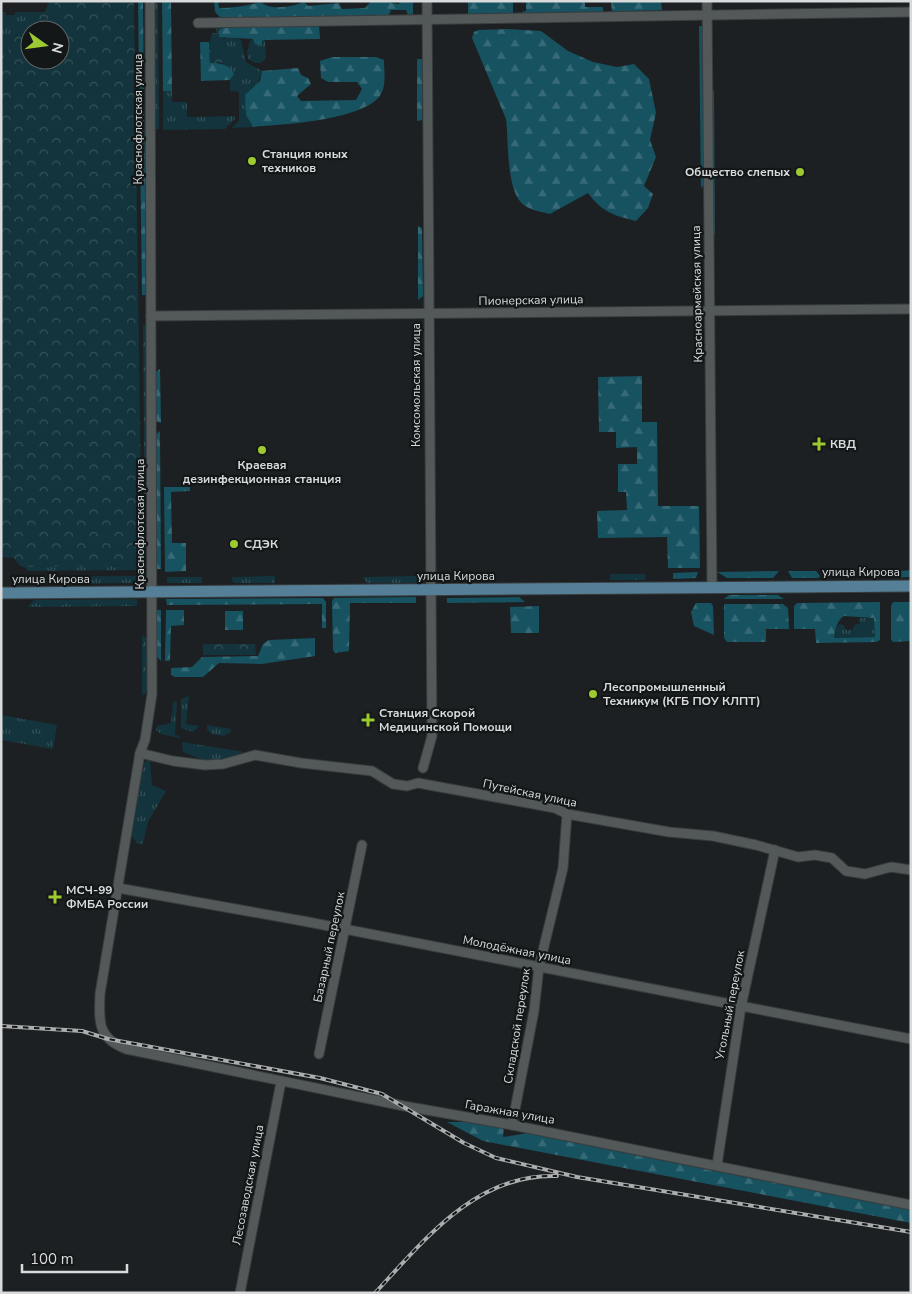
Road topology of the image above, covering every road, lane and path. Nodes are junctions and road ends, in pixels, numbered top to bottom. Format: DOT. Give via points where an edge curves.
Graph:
graph roads {
  1 [pos="150,1"];
  2 [pos="427,1"];
  3 [pos="707,1"];
  4 [pos="911,12"];
  5 [pos="707,15"];
  6 [pos="428,20"];
  7 [pos="198,23"];
  8 [pos="911,309"];
  9 [pos="710,311"];
  10 [pos="429,313"];
  11 [pos="151,316"];
  12 [pos="911,586"];
  13 [pos="712,587"];
  14 [pos="430,590"];
  15 [pos="153,592"];
  16 [pos="1,593"];
  17 [pos="140,754"];
  18 [pos="423,768"];
  19 [pos="567,814"];
  20 [pos="362,845"];
  21 [pos="775,850"];
  22 [pos="911,870"];
  23 [pos="118,888"];
  24 [pos="346,930"];
  25 [pos="539,966"];
  26 [pos="741,1007"];
  27 [pos="108,1039"];
  28 [pos="911,1039"];
  29 [pos="319,1054"];
  30 [pos="281,1082"];
  31 [pos="512,1125"];
  32 [pos="717,1165"];
  33 [pos="911,1205"];
  34 [pos="240,1293"];
  1 -- 11 [label="street, Краснофлотская улица"];
  2 -- 6 [label="street, Комсомольская улица"];
  3 -- 5 [label="street, Красноармейская улица"];
  4 -- 5 [label="street"];
  5 -- 6 [label="street"];
  5 -- 9 [label="street, Красноармейская улица"];
  6 -- 7 [label="street"];
  6 -- 10 [label="street, Комсомольская улица"];
  8 -- 9 [label="street, Пионерская улица"];
  9 -- 10 [label="street, Пионерская улица"];
  9 -- 13 [label="street, Красноармейская улица"];
  10 -- 11 [label="street, Пионерская улица"];
  10 -- 14 [label="street, Комсомольская улица"];
  11 -- 15 [label="street, Краснофлотская улица"];
  12 -- 13 [label="main road, улица Кирова"];
  13 -- 14 [label="main road, улица Кирова"];
  14 -- 15 [label="main road, улица Кирова"];
  14 -- 18 [label="street, Комсомольская улица" via="432,736"];
  15 -- 16 [label="main road, улица Кирова"];
  15 -- 17 [label="street, Краснофлотская улица" via="152,694 146,740"];
  17 -- 19 [label="street, Путейская улица" via="205,765 223,764 255,755 372,771 393,784 407,786 418,783 555,808"];
  17 -- 23 [label="street, Краснофлотская улица"];
  19 -- 21 [label="street, Путейская улица" via="669,832 713,836"];
  19 -- 25 [label="street, Складской переулок" via="563,868"];
  20 -- 24 [label="street, Базарный переулок"];
  21 -- 22 [label="street, Путейская улица" via="798,858 815,855 832,858 846,872 865,874 891,867"];
  21 -- 26 [label="street, Угольный переулок"];
  23 -- 24 [label="street, Молодёжная улица"];
  23 -- 27 [label="street, Краснофлотская улица" via="100,994 99,1021"];
  24 -- 25 [label="street, Молодёжная улица"];
  24 -- 29 [label="street, Базарный переулок"];
  25 -- 26 [label="street, Молодёжная улица"];
  25 -- 31 [label="street, Складской переулок" via="534,1011"];
  26 -- 28 [label="street, Молодёжная улица"];
  26 -- 32 [label="street, Угольный переулок"];
  27 -- 30 [label="street, Гаражная улица" via="126,1050"];
  30 -- 31 [label="street, Гаражная улица"];
  30 -- 34 [label="street, Лесозаводская улица"];
  31 -- 32 [label="street, Гаражная улица"];
  32 -- 33 [label="street, Гаражная улица"];
}
